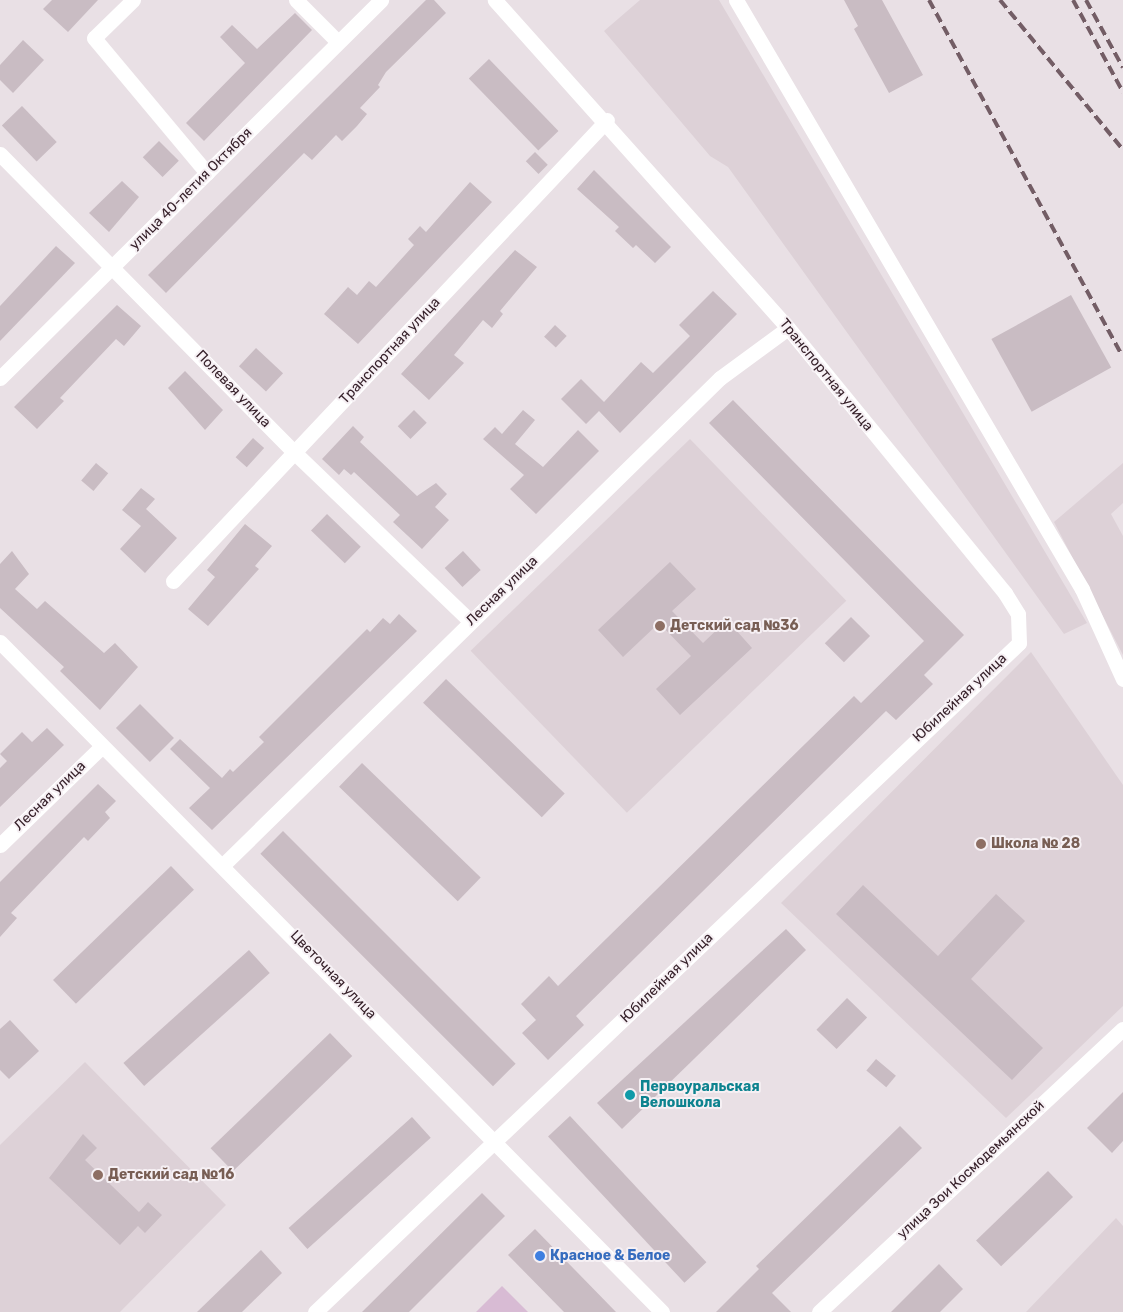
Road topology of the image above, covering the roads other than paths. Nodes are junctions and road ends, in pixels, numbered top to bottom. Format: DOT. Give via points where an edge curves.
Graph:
graph roads {
  1 [pos="133,0"];
  2 [pos="296,0"];
  3 [pos="381,0"];
  4 [pos="495,0"];
  5 [pos="736,0"];
  6 [pos="338,42"];
  7 [pos="607,120"];
  8 [pos="0,154"];
  9 [pos="206,173"];
  10 [pos="113,266"];
  11 [pos="788,328"];
  12 [pos="0,378"];
  13 [pos="296,454"];
  14 [pos="173,581"];
  15 [pos="470,621"];
  16 [pos="0,642"];
  17 [pos="1019,643"];
  18 [pos="1123,679"];
  19 [pos="100,748"];
  20 [pos="0,845"];
  21 [pos="224,864"];
  22 [pos="1123,1028"];
  23 [pos="495,1140"];
  24 [pos="315,1312"];
  25 [pos="662,1312"];
  26 [pos="819,1312"];
  1 -- 9 [label="street" via="94,38"];
  2 -- 6 [label="street"];
  3 -- 6 [label="street, улица 40-летия Октября"];
  4 -- 7 [label="street, Транспортная улица"];
  5 -- 18 [label="street" via="1082,589"];
  6 -- 9 [label="street, улица 40-летия Октября"];
  7 -- 11 [label="street, Транспортная улица"];
  7 -- 13 [label="street, Транспортная улица"];
  8 -- 10 [label="street, Полевая улица"];
  9 -- 10 [label="street, улица 40-летия Октября"];
  10 -- 12 [label="street, улица 40-летия Октября"];
  10 -- 13 [label="street, Полевая улица"];
  11 -- 15 [label="street, Лесная улица" via="720,378"];
  11 -- 17 [label="street, Транспортная улица" via="1005,593 1018,614"];
  13 -- 14 [label="street, Транспортная улица"];
  13 -- 15 [label="street, Полевая улица"];
  15 -- 21 [label="street, Лесная улица"];
  16 -- 19 [label="street, Цветочная улица"];
  17 -- 23 [label="street, Юбилейная улица"];
  19 -- 20 [label="street, Лесная улица"];
  19 -- 21 [label="street, Цветочная улица"];
  21 -- 23 [label="street, Цветочная улица"];
  22 -- 26 [label="street, улица Зои Космодемьянской"];
  23 -- 24 [label="street, Юбилейная улица"];
  23 -- 25 [label="street, Цветочная улица"];
}
